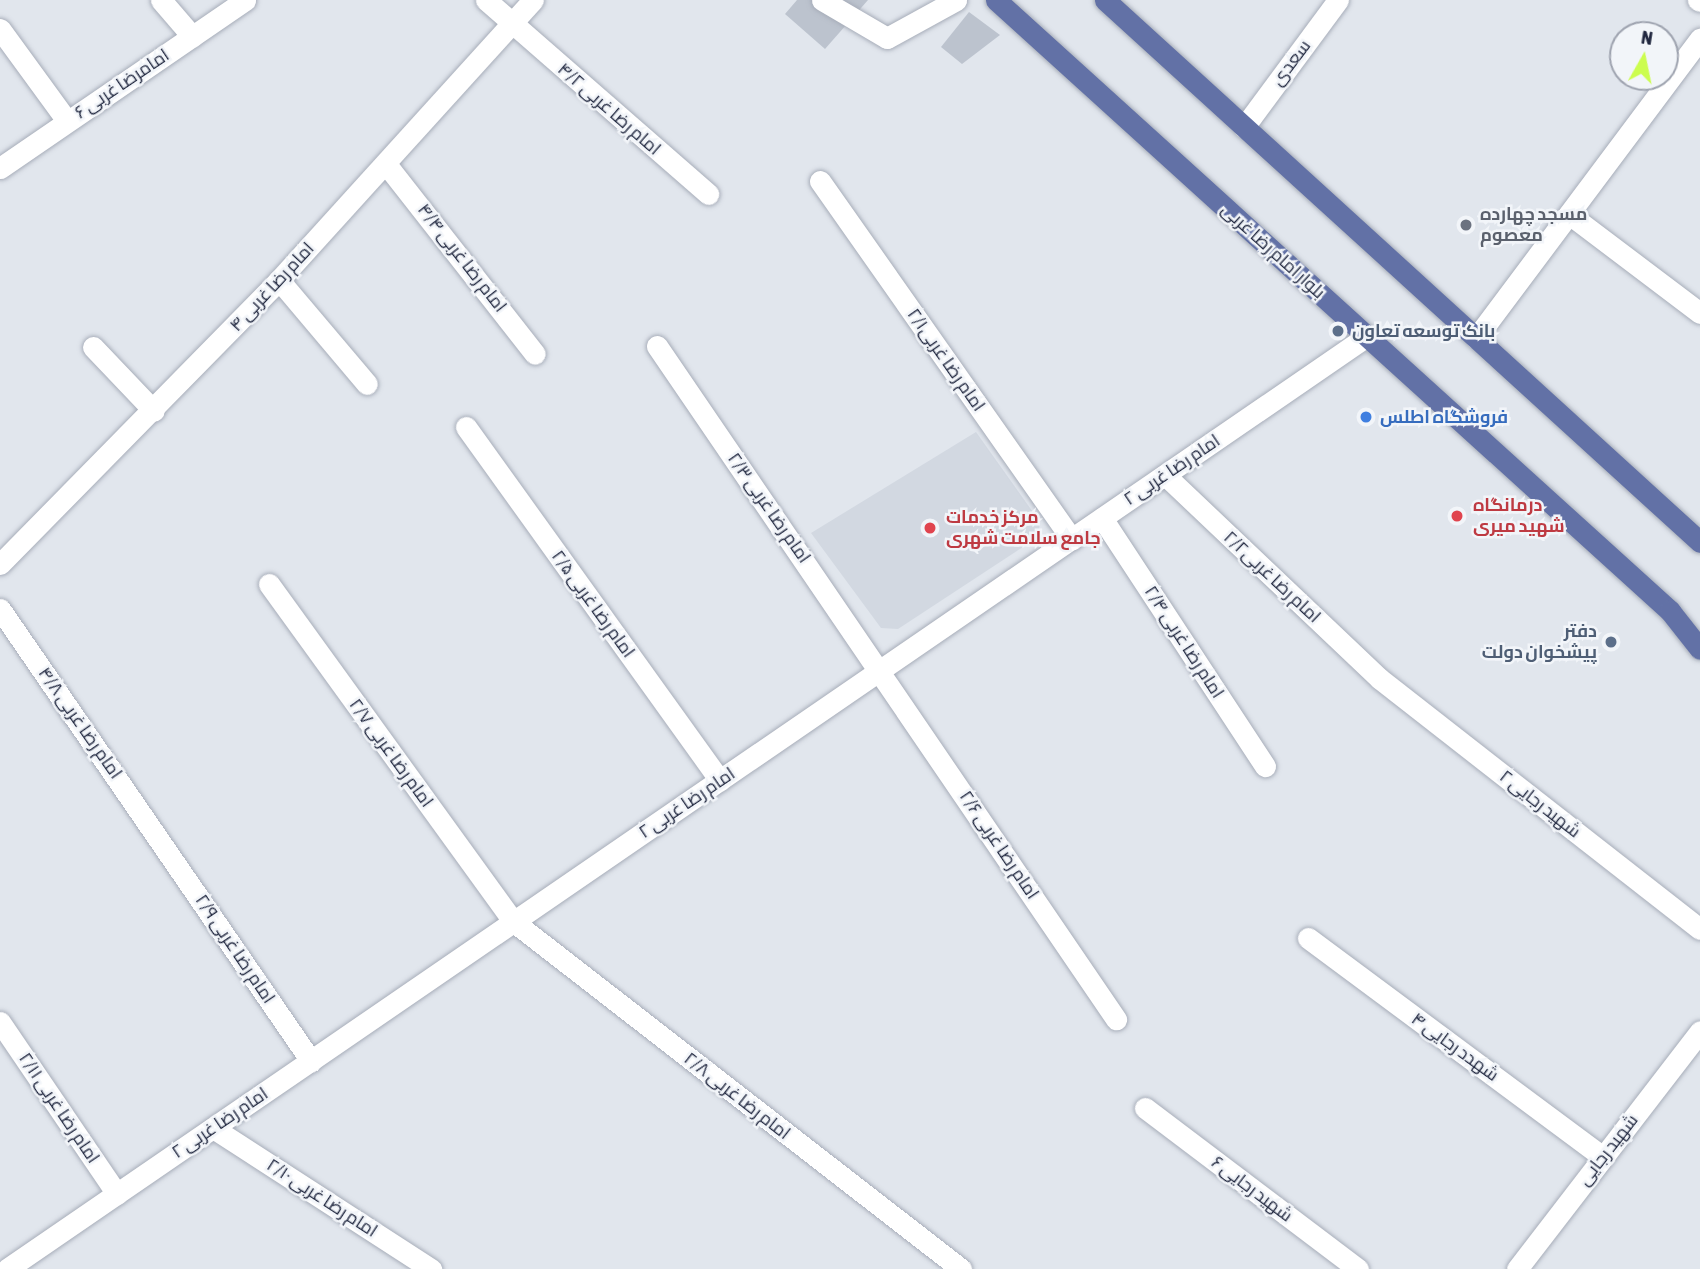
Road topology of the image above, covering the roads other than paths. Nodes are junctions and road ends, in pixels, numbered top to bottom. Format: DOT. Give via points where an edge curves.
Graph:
graph roads {
  1 [pos="161,0"];
  2 [pos="245,0"];
  3 [pos="486,0"];
  4 [pos="533,0"];
  5 [pos="822,0"];
  6 [pos="956,0"];
  7 [pos="996,0"];
  8 [pos="1105,0"];
  9 [pos="1338,0"];
  10 [pos="511,24"];
  11 [pos="0,29"];
  12 [pos="192,36"];
  13 [pos="1700,39"];
  14 [pos="67,121"];
  15 [pos="1244,127"];
  16 [pos="386,164"];
  17 [pos="0,169"];
  18 [pos="820,181"];
  19 [pos="708,194"];
  20 [pos="1569,214"];
  21 [pos="279,280"];
  22 [pos="1700,313"];
  23 [pos="1367,337"];
  24 [pos="1476,338"];
  25 [pos="657,346"];
  26 [pos="93,347"];
  27 [pos="536,354"];
  28 [pos="367,384"];
  29 [pos="154,411"];
  30 [pos="466,427"];
  31 [pos="1164,475"];
  32 [pos="1102,518"];
  33 [pos="1072,539"];
  34 [pos="1700,542"];
  35 [pos="0,564"];
  36 [pos="269,584"];
  37 [pos="0,609"];
  38 [pos="1700,649"];
  39 [pos="881,670"];
  40 [pos="1380,679"];
  41 [pos="1265,766"];
  42 [pos="720,780"];
  43 [pos="159,837"];
  44 [pos="514,922"];
  45 [pos="1700,929"];
  46 [pos="1308,938"];
  47 [pos="1116,1019"];
  48 [pos="0,1022"];
  49 [pos="1700,1031"];
  50 [pos="311,1060"];
  51 [pos="1146,1108"];
  52 [pos="213,1128"];
  53 [pos="1602,1156"];
  54 [pos="117,1194"];
  55 [pos="7,1269"];
  56 [pos="431,1269"];
  57 [pos="961,1269"];
  58 [pos="1358,1269"];
  59 [pos="1517,1269"];
  1 -- 12 [label="street"];
  2 -- 12 [label="street, امامرضا غربی ۶"];
  3 -- 10 [label="street, امام رضا غربی ۴/۲"];
  4 -- 10 [label="street, امام رضا غربی ۴"];
  5 -- 6 [label="street" via="887,38"];
  7 -- 23 [label="main road, بلوار امام رضا غربی"];
  8 -- 15 [label="main road"];
  9 -- 15 [label="street, سعدی"];
  10 -- 16 [label="street, امام رضا غربی ۴"];
  10 -- 19 [label="street, امام رضا غربی ۴/۲"];
  11 -- 14 [label="street"];
  12 -- 14 [label="street, امامرضا غربی ۶"];
  13 -- 20 [label="street"];
  14 -- 17 [label="street, امامرضا غربی ۶"];
  15 -- 24 [label="main road"];
  16 -- 21 [label="street, امام رضا غربی ۴"];
  16 -- 27 [label="street, امام رضا غربی ۴/۴"];
  18 -- 33 [label="street, امام رضا غربی۲/۱"];
  20 -- 22 [label="street"];
  20 -- 24 [label="street"];
  21 -- 28 [label="street"];
  21 -- 29 [label="street, امام رضا غربی ۴"];
  23 -- 31 [label="street, امام رضا غربی ۲"];
  23 -- 38 [label="main road, بلوار امام رضا غربی" via="1670,611"];
  24 -- 34 [label="main road"];
  25 -- 39 [label="street, امام رضا غربی ۲/۳"];
  26 -- 29 [label="street"];
  29 -- 35 [label="street, امام رضا غربی ۴"];
  30 -- 42 [label="street, امام رضا غربی ۲/۵"];
  31 -- 32 [label="street, امام رضا غربی ۲"];
  31 -- 40 [label="street, امام رضا غربی۲/۲"];
  32 -- 33 [label="street, امام رضا غربی ۲"];
  32 -- 41 [label="street, امام رضا غربی ۲/۴"];
  33 -- 39 [label="street, امام رضا غربی ۲"];
  36 -- 44 [label="street, امام رضا غربی ۲/۷"];
  37 -- 43 [label="street, امام رضا غربی ۴/۸"];
  39 -- 42 [label="street, امام رضا غربی ۲"];
  39 -- 47 [label="street, امام رضا غربی ۲/۶"];
  40 -- 45 [label="street, شهید رجایی ۲"];
  42 -- 44 [label="street, امام رضا غربی ۲"];
  43 -- 50 [label="street, امام رضا غربی ۲/۹"];
  44 -- 50 [label="street, امام رضا غربی ۲"];
  44 -- 57 [label="street, امام رضا غربی ۲/۸"];
  46 -- 53 [label="street, شهدد رجایی ۴"];
  48 -- 54 [label="street, امام رضا غربی ۲/۱۱"];
  49 -- 53 [label="street, شهید رجایی"];
  50 -- 52 [label="street, امام رضا غربی ۲"];
  51 -- 58 [label="street, شهید رجایی ۶"];
  52 -- 54 [label="street, امام رضا غربی ۲"];
  52 -- 56 [label="street, امام رضا غربی ۲/۱۰"];
  53 -- 59 [label="street, شهید رجایی"];
  54 -- 55 [label="street, امام رضا غربی ۲"];
}
